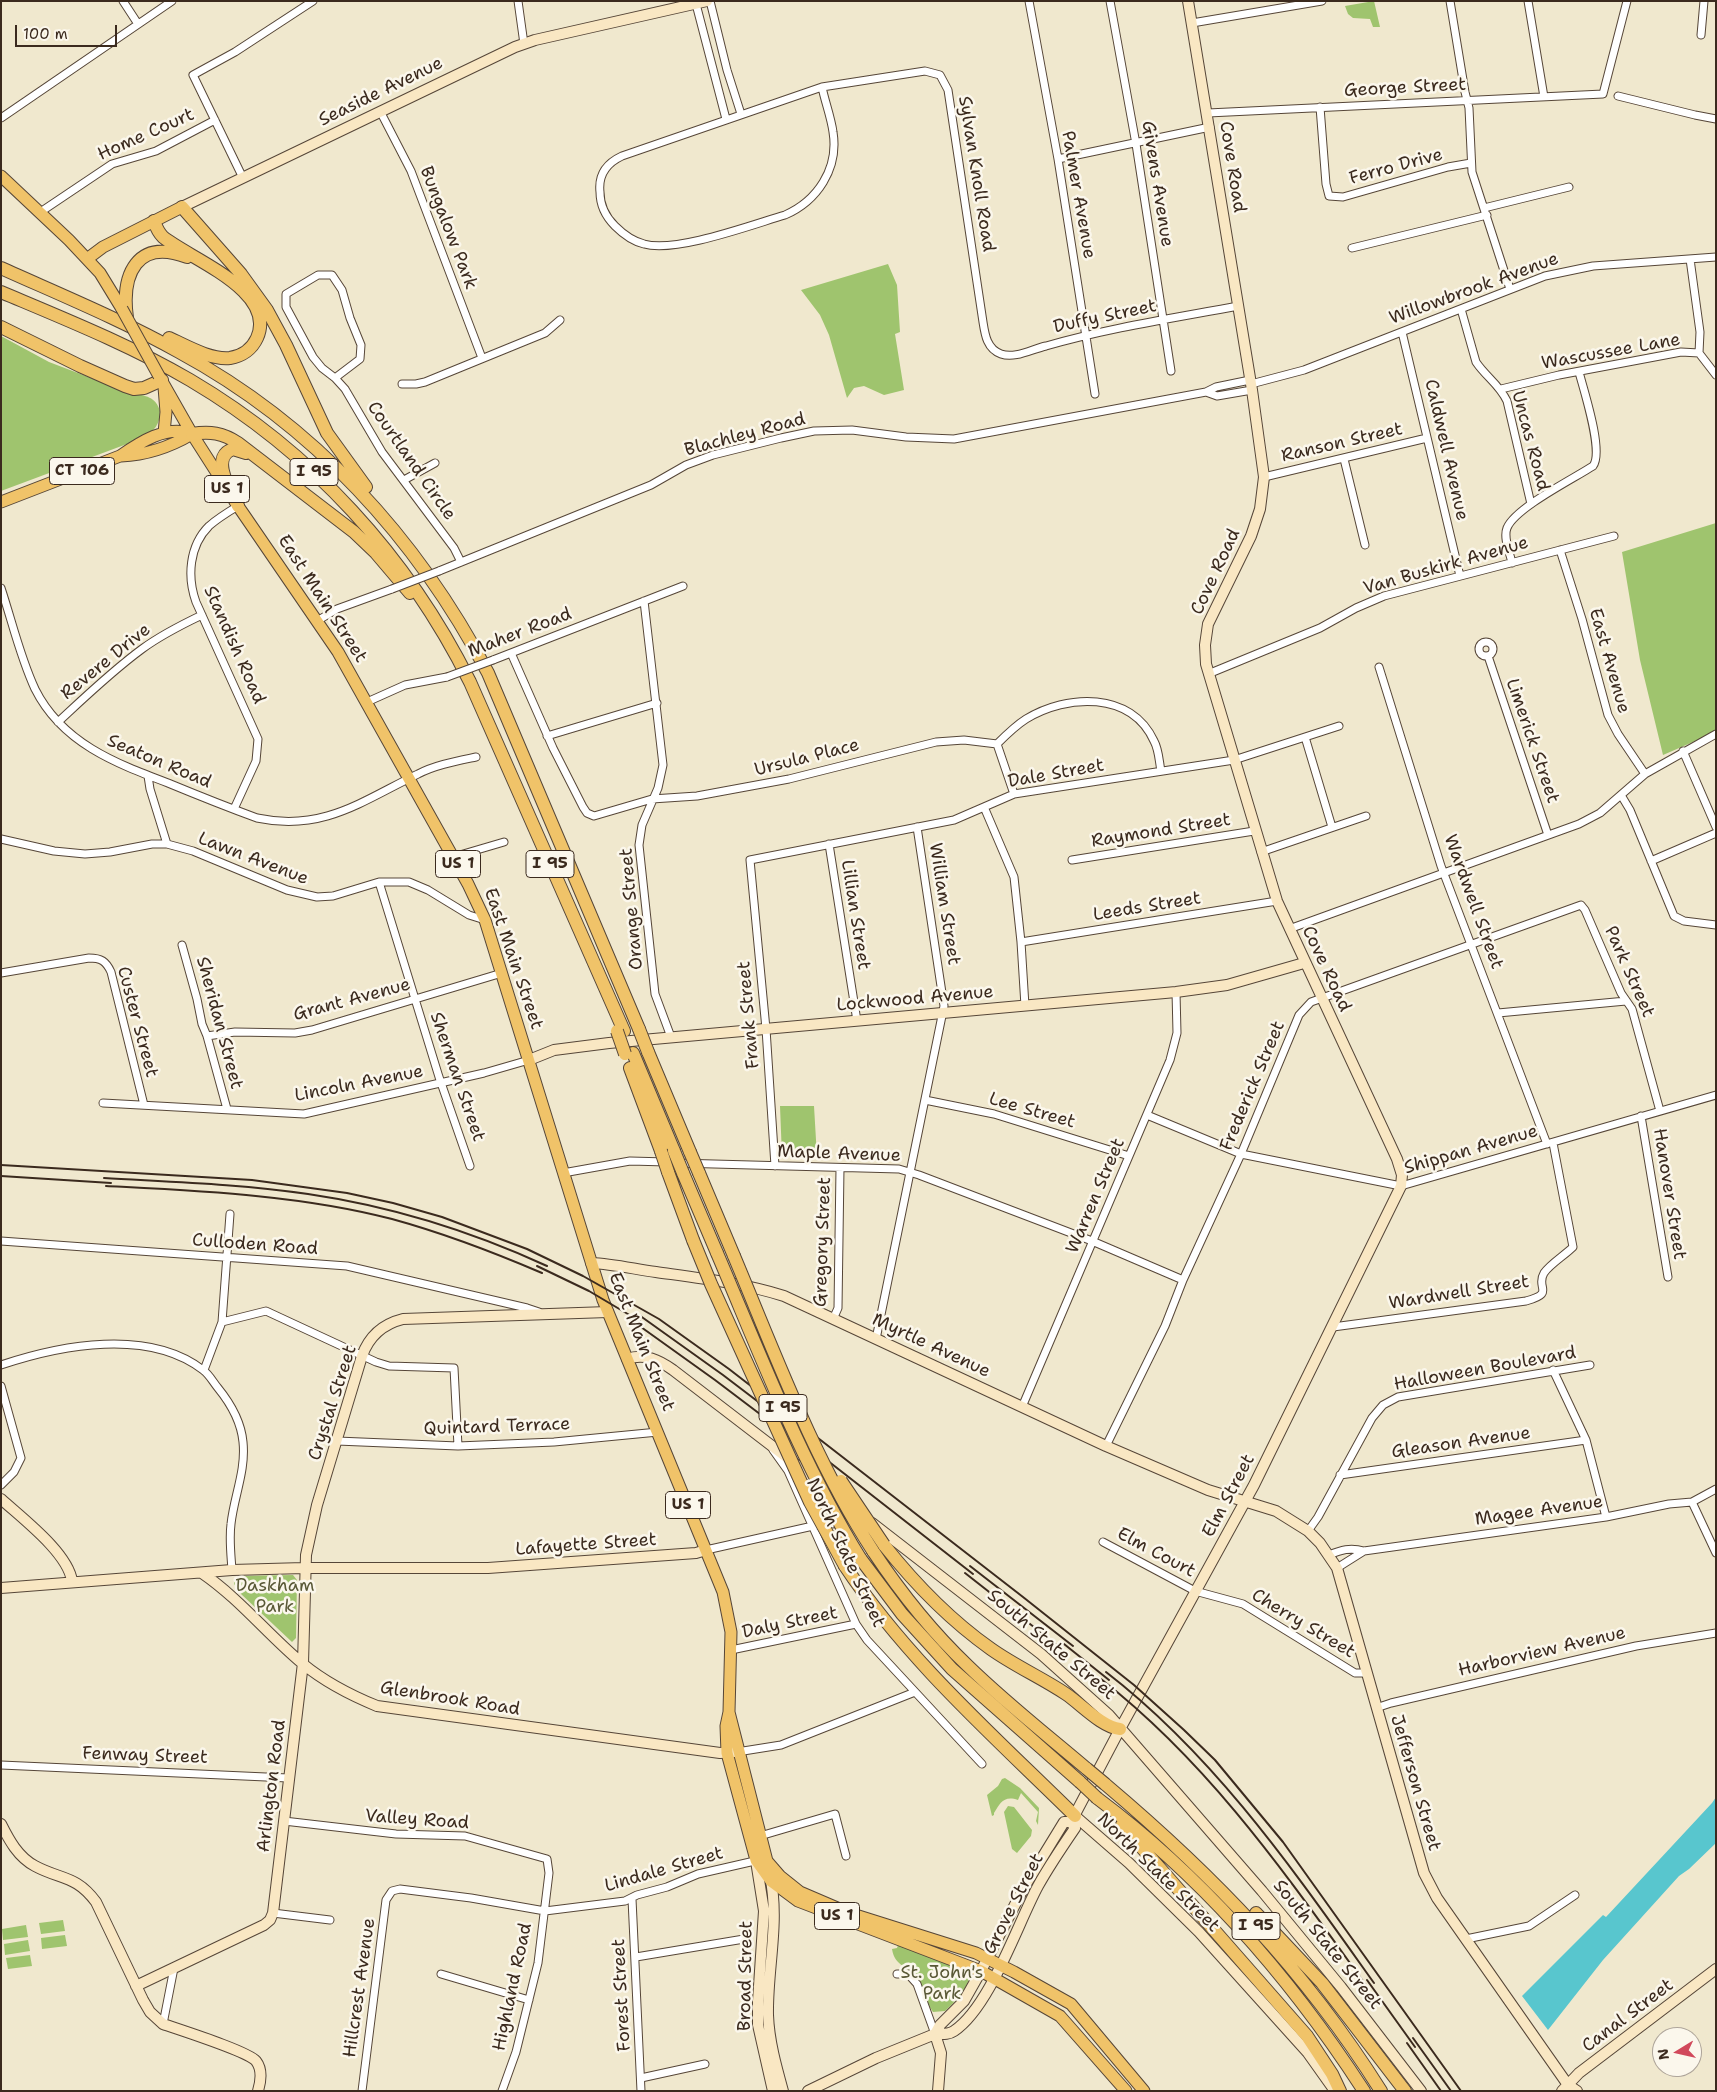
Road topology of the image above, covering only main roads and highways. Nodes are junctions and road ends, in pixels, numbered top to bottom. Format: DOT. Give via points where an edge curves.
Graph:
graph roads {
  1 [pos="708,1"];
  2 [pos="1188,1"];
  3 [pos="1,176"];
  4 [pos="182,207"];
  5 [pos="154,221"];
  6 [pos="87,259"];
  7 [pos="1,268"];
  8 [pos="213,268"];
  9 [pos="32,283"];
  10 [pos="1,292"];
  11 [pos="124,314"];
  12 [pos="1,327"];
  13 [pos="162,380"];
  14 [pos="164,433"];
  15 [pos="192,434"];
  16 [pos="138,450"];
  17 [pos="280,475"];
  18 [pos="1,502"];
  19 [pos="238,506"];
  20 [pos="392,526"];
  21 [pos="447,638"];
  22 [pos="1304,963"];
  23 [pos="629,1054"];
  24 [pos="529,1060"];
  25 [pos="1401,1186"];
  26 [pos="591,1264"];
  27 [pos="608,1312"];
  28 [pos="627,1359"];
  29 [pos="1,1499"];
  30 [pos="1246,1501"];
  31 [pos="878,1548"];
  32 [pos="706,1550"];
  33 [pos="304,1568"];
  34 [pos="202,1573"];
  35 [pos="72,1582"];
  36 [pos="1,1588"];
  37 [pos="303,1664"];
  38 [pos="1120,1729"];
  39 [pos="732,1752"];
  40 [pos="1097,1798"];
  41 [pos="1073,1819"];
  42 [pos="1,1824"];
  43 [pos="763,1860"];
  44 [pos="1203,1870"];
  45 [pos="771,1882"];
  46 [pos="988,1958"];
  47 [pos="1001,1965"];
  48 [pos="1716,1969"];
  49 [pos="981,1971"];
  50 [pos="995,1978"];
  51 [pos="136,1986"];
  52 [pos="935,2034"];
  53 [pos="1569,2089"];
  54 [pos="258,2091"];
  55 [pos="773,2091"];
  56 [pos="783,2091"];
  57 [pos="808,2091"];
  58 [pos="938,2091"];
  59 [pos="1126,2091"];
  60 [pos="1144,2091"];
  61 [pos="1335,2091"];
  62 [pos="1340,2091"];
  63 [pos="1364,2091"];
  64 [pos="1381,2091"];
  65 [pos="1405,2091"];
  66 [pos="1421,2091"];
  1 -- 4 [label="main road, Seaside Avenue" via="524,44"];
  2 -- 22 [label="main road, Cove Road" via="1264,477 1260,509 1251,536 1208,624 1205,645 1208,674 1277,901"];
  3 -- 6 [label="main road, East Main Street / US 1"];
  4 -- 5 [label="main road, Seaside Avenue"];
  4 -- 20 [label="highway" via="241,274 267,310 327,433"];
  5 -- 6 [label="main road, Seaside Avenue"];
  5 -- 8 [label="highway" via="162,236"];
  6 -- 11 [label="main road, East Main Street / US 1" via="100,273"];
  7 -- 9 [label="highway, I 95"];
  8 -- 9 [label="highway" via="239,288 259,316 257,339 238,356 210,355"];
  8 -- 11 [label="highway" via="171,252 154,253 144,258 135,265 127,280"];
  9 -- 20 [label="highway, I 95" via="158,340 244,392 323,454"];
  10 -- 21 [label="highway, I 95" via="168,368 210,392 270,435 314,472 360,519 406,576"];
  11 -- 13 [label="main road, East Main Street / US 1, bridge"];
  12 -- 13 [label="highway" via="134,389"];
  13 -- 14 [label="main road" via="166,412"];
  13 -- 15 [label="main road, East Main Street / US 1"];
  14 -- 15 [label="main road, CT 106" via="181,430"];
  14 -- 16 [label="main road, CT 106"];
  15 -- 16 [label="main road, CT 106" via="173,444"];
  15 -- 17 [label="highway" via="213,432 226,436"];
  15 -- 19 [label="main road, East Main Street / US 1"];
  16 -- 18 [label="main road, CT 106"];
  17 -- 19 [label="highway" via="241,450 229,450 222,465"];
  17 -- 21 [label="highway" via="366,543"];
  19 -- 24 [label="main road, East Main Street / US 1" via="317,620 454,856 486,920"];
  20 -- 31 [label="highway, I 95, bridge" via="438,587 488,673 774,1351"];
  21 -- 23 [label="highway, I 95, bridge" via="480,704 590,956"];
  22 -- 24 [label="main road, Lockwood Avenue" via="1227,985 1176,992 671,1037 554,1050"];
  22 -- 25 [label="main road, Cove Road" via="1397,1160 1402,1175"];
  23 -- 40 [label="highway, I 95, bridge" via="809,1466 860,1558 902,1614 952,1669"];
  23 -- 41 [label="highway, bridge" via="668,1172 711,1284 810,1502 845,1566 907,1648"];
  24 -- 26 [label="main road, East Main Street / US 1"];
  25 -- 30 [label="main road, Elm Street"];
  26 -- 27 [label="main road, East Main Street / US 1"];
  26 -- 30 [label="main road, Myrtle Avenue" via="698,1277 784,1296 1106,1446 1208,1490"];
  27 -- 28 [label="main road, East Main Street / US 1"];
  27 -- 33 [label="main road, Crystal Street" via="396,1321 374,1334 362,1356 336,1441"];
  28 -- 32 [label="main road, East Main Street / US 1"];
  28 -- 38 [label="main road, South State Street" via="642,1356 666,1365 766,1440 1054,1664"];
  29 -- 35 [label="main road" via="60,1555"];
  30 -- 38 [label="main road, Elm Street"];
  30 -- 53 [label="main road, Jefferson Street" via="1276,1511 1308,1531 1337,1568 1424,1873 1437,1898"];
  31 -- 38 [label="highway" via="977,1640 1066,1694 1107,1726"];
  31 -- 44 [label="highway, I 95, bridge" via="917,1611 956,1654"];
  32 -- 33 [label="main road, Lafayette Street" via="488,1568"];
  32 -- 39 [label="main road, East Main Street / US 1" via="728,1609 731,1650 729,1712 734,1727"];
  33 -- 34 [label="main road, Lafayette Street"];
  33 -- 37 [label="main road, Crystal Street"];
  34 -- 35 [label="main road"];
  34 -- 37 [label="main road, Glenbrook Road" via="223,1587"];
  35 -- 36 [label="main road"];
  37 -- 39 [label="main road, Glenbrook Road" via="339,1689 378,1706"];
  37 -- 51 [label="main road, Arlington Road" via="270,1920"];
  38 -- 41 [label="main road, Elm Street"];
  38 -- 66 [label="main road, South State Street" via="1246,1872"];
  39 -- 43 [label="main road, East Main Street / US 1"];
  39 -- 43 [label="main road, East Main Street / US 1" via="760,1836"];
  40 -- 62 [label="highway" via="1307,2036"];
  40 -- 63 [label="highway, I 95" via="1178,1866 1247,1936 1310,2012"];
  41 -- 46 [label="main road, Grove Street" via="1064,1822 1023,1889"];
  41 -- 47 [label="main road, Grove Street" via="1075,1828 1038,1886"];
  41 -- 61 [label="main road, North State Street" via="1141,1874 1199,1932 1308,2053"];
  42 -- 51 [label="main road" via="18,1853 34,1866 79,1883 89,1893"];
  43 -- 45 [label="main road, East Main Street / US 1"];
  43 -- 46 [label="main road, East Main Street / US 1" via="800,1892 849,1913"];
  43 -- 55 [label="main road, Broad Street" via="764,1911 758,2019 761,2046"];
  44 -- 64 [label="highway, I 95" via="1293,1969"];
  44 -- 65 [label="highway" via="1253,1910 1310,1969"];
  45 -- 49 [label="main road, East Main Street / US 1" via="798,1901"];
  45 -- 56 [label="main road, Broad Street" via="773,1908 768,2016"];
  46 -- 47 [label="main road, US 1"];
  46 -- 49 [label="main road, Grove Street"];
  47 -- 50 [label="main road, Grove Street"];
  47 -- 60 [label="main road, US 1" via="1071,2004"];
  48 -- 53 [label="main road, Canal Street" via="1579,2073"];
  49 -- 50 [label="main road, US 1"];
  49 -- 52 [label="main road, Grove Street" via="964,2001"];
  50 -- 52 [label="main road, Grove Street" via="962,2024 945,2035"];
  50 -- 59 [label="main road, US 1" via="1060,2016"];
  51 -- 54 [label="main road" via="150,2012 163,2024 248,2054 259,2067"];
  52 -- 57 [label="main road, Grove Street"];
  52 -- 58 [label="main road" via="941,2053"];
}
